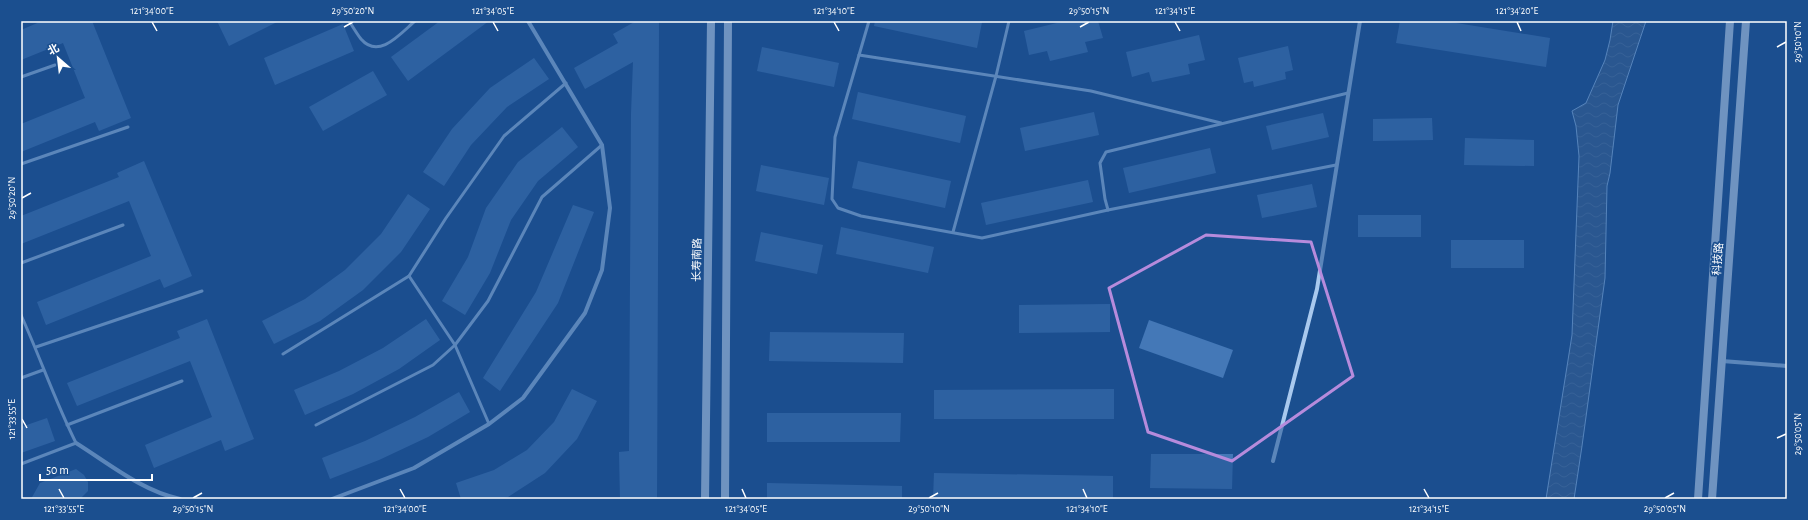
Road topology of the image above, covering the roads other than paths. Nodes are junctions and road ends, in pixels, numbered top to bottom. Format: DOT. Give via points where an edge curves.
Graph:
graph roads {
  1 [pos="349,21"];
  2 [pos="415,21"];
  3 [pos="528,21"];
  4 [pos="710,21"];
  5 [pos="728,21"];
  6 [pos="869,21"];
  7 [pos="1009,21"];
  8 [pos="1360,21"];
  9 [pos="1730,21"];
  10 [pos="1746,21"];
  11 [pos="859,55"];
  12 [pos="54,65"];
  13 [pos="996,76"];
  14 [pos="21,77"];
  15 [pos="566,83"];
  16 [pos="1348,93"];
  17 [pos="1223,123"];
  18 [pos="128,127"];
  19 [pos="602,144"];
  20 [pos="21,164"];
  21 [pos="1336,165"];
  22 [pos="1108,210"];
  23 [pos="123,225"];
  24 [pos="953,232"];
  25 [pos="21,263"];
  26 [pos="409,276"];
  27 [pos="202,290"];
  28 [pos="21,315"];
  29 [pos="454,345"];
  30 [pos="36,347"];
  31 [pos="283,354"];
  32 [pos="1722,361"];
  33 [pos="1787,366"];
  34 [pos="43,370"];
  35 [pos="21,378"];
  36 [pos="182,381"];
  37 [pos="489,424"];
  38 [pos="316,425"];
  39 [pos="68,426"];
  40 [pos="76,443"];
  41 [pos="1273,461"];
  42 [pos="21,464"];
  43 [pos="180,499"];
  44 [pos="332,499"];
  45 [pos="705,499"];
  46 [pos="725,499"];
  47 [pos="1698,499"];
  48 [pos="1712,499"];
  1 -- 2 [label="lane" via="362,40 377,48 388,44"];
  3 -- 15 [label="street"];
  4 -- 45 [label="main road, 长寿南路"];
  5 -- 46 [label="main road"];
  6 -- 11 [label="lane"];
  7 -- 13 [label="lane"];
  8 -- 16 [label="street"];
  9 -- 47 [label="main road, 科技路"];
  10 -- 32 [label="main road, 科技路"];
  11 -- 13 [label="lane"];
  11 -- 24 [label="lane" via="835,137 832,199 838,208 861,216"];
  12 -- 14 [label="lane"];
  13 -- 17 [label="lane" via="1091,91"];
  13 -- 24 [label="lane"];
  15 -- 19 [label="street"];
  15 -- 26 [label="lane" via="504,136"];
  16 -- 17 [label="lane"];
  16 -- 21 [label="street"];
  17 -- 22 [label="lane" via="1106,152 1100,163"];
  18 -- 20 [label="lane"];
  19 -- 29 [label="lane" via="542,197 488,301"];
  19 -- 37 [label="street" via="610,208 602,270 585,313 523,398"];
  21 -- 22 [label="lane"];
  21 -- 41 [label="street" via="1317,289"];
  22 -- 24 [label="lane" via="982,238"];
  23 -- 25 [label="lane"];
  26 -- 29 [label="lane"];
  26 -- 31 [label="lane"];
  27 -- 30 [label="lane"];
  28 -- 30 [label="lane"];
  29 -- 37 [label="lane"];
  29 -- 38 [label="lane" via="433,365"];
  30 -- 34 [label="lane"];
  32 -- 33 [label="street"];
  32 -- 48 [label="main road, 科技路"];
  34 -- 35 [label="lane"];
  34 -- 39 [label="lane"];
  36 -- 39 [label="lane"];
  37 -- 44 [label="street" via="414,468"];
  39 -- 40 [label="lane"];
  40 -- 42 [label="lane"];
  40 -- 43 [label="street" via="142,484"];
}
